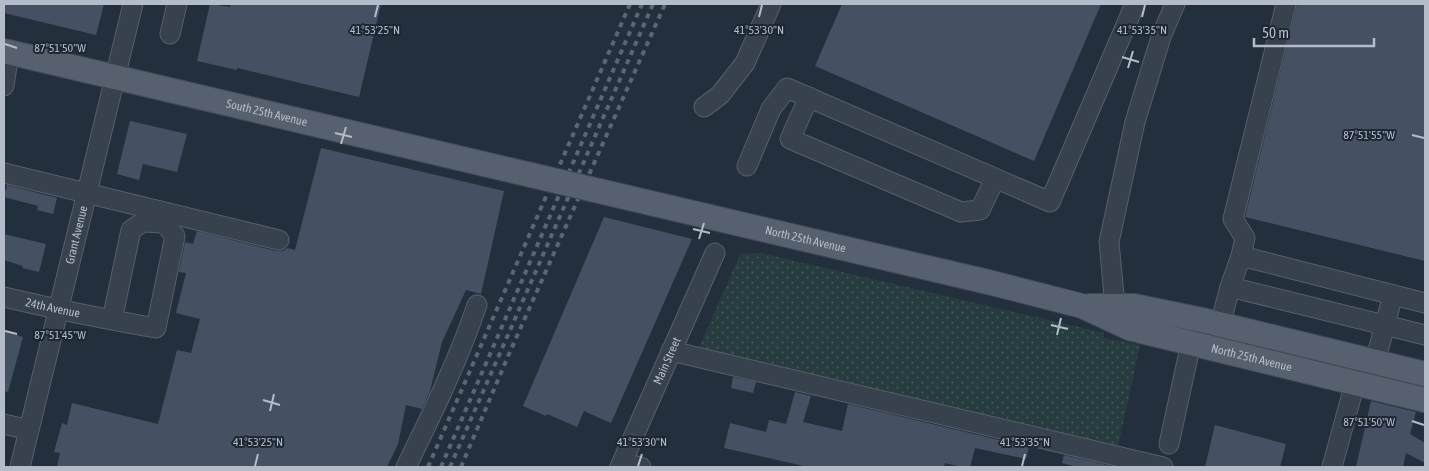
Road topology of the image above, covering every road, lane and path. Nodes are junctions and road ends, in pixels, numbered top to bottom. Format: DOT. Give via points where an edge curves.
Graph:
graph roads {
  1 [pos="134,4"];
  2 [pos="177,4"];
  3 [pos="771,4"];
  4 [pos="1135,4"];
  5 [pos="1175,4"];
  6 [pos="1286,4"];
  7 [pos="170,34"];
  8 [pos="7,51"];
  9 [pos="116,77"];
  10 [pos="4,86"];
  11 [pos="808,97"];
  12 [pos="704,107"];
  13 [pos="747,166"];
  14 [pos="4,173"];
  15 [pos="531,175"];
  16 [pos="995,178"];
  17 [pos="87,193"];
  18 [pos="279,240"];
  19 [pos="715,253"];
  20 [pos="1241,256"];
  21 [pos="1230,287"];
  22 [pos="1393,295"];
  23 [pos="4,297"];
  24 [pos="1425,303"];
  25 [pos="477,305"];
  26 [pos="1082,306"];
  27 [pos="1114,306"];
  28 [pos="58,310"];
  29 [pos="107,319"];
  30 [pos="1220,325"];
  31 [pos="1385,325"];
  32 [pos="1425,335"];
  33 [pos="1191,342"];
  34 [pos="671,351"];
  35 [pos="1375,362"];
  36 [pos="1425,374"];
  37 [pos="1355,382"];
  38 [pos="1425,400"];
  39 [pos="4,424"];
  40 [pos="29,430"];
  41 [pos="1168,444"];
  42 [pos="621,465"];
  43 [pos="20,467"];
  44 [pos="406,467"];
  45 [pos="641,467"];
  46 [pos="1163,467"];
  47 [pos="1332,467"];
  1 -- 9 [label="street, Grant Avenue"];
  2 -- 7 [label="street"];
  3 -- 12 [label="street" via="745,63 720,95"];
  4 -- 16 [label="street" via="1050,202"];
  5 -- 27 [label="street" via="1160,38 1135,122 1109,242"];
  6 -- 20 [label="street" via="1232,219 1245,238"];
  8 -- 9 [label="main road, South 25th Avenue"];
  8 -- 10 [label="street"];
  9 -- 15 [label="main road, South 25th Avenue"];
  9 -- 17 [label="street, Grant Avenue"];
  11 -- 13 [label="street" via="787,88 771,109"];
  11 -- 16 [label="street"];
  11 -- 16 [label="street" via="790,139 961,212 980,210"];
  14 -- 17 [label="street"];
  15 -- 26 [label="main road, North 25th Avenue, bridge"];
  17 -- 18 [label="street"];
  17 -- 28 [label="street, Grant Avenue"];
  19 -- 34 [label="street, Main Street"];
  20 -- 21 [label="street"];
  20 -- 22 [label="street"];
  21 -- 30 [label="street"];
  21 -- 31 [label="street"];
  22 -- 24 [label="street"];
  22 -- 31 [label="street"];
  23 -- 28 [label="street, 24th Avenue"];
  25 -- 44 [label="street" via="437,405"];
  26 -- 27 [label="main road, North 25th Avenue"];
  26 -- 33 [label="main road, North 25th Avenue" via="1129,328"];
  27 -- 30 [label="main road, North 25th Avenue" via="1134,306"];
  28 -- 29 [label="street, 24th Avenue"];
  28 -- 40 [label="street, Grant Avenue"];
  29 -- 29 [label="street, 24th Avenue" via="156,328 175,236 164,224 143,222 131,230"];
  30 -- 35 [label="main road, North 25th Avenue"];
  31 -- 32 [label="street"];
  31 -- 35 [label="street"];
  33 -- 37 [label="main road, North 25th Avenue"];
  33 -- 41 [label="street"];
  34 -- 42 [label="street, Main Street"];
  34 -- 46 [label="street"];
  35 -- 36 [label="main road, North 25th Avenue"];
  37 -- 38 [label="main road, North 25th Avenue"];
  37 -- 47 [label="street"];
  39 -- 40 [label="street"];
  40 -- 43 [label="street, Grant Avenue"];
  42 -- 45 [label="street"];
}
